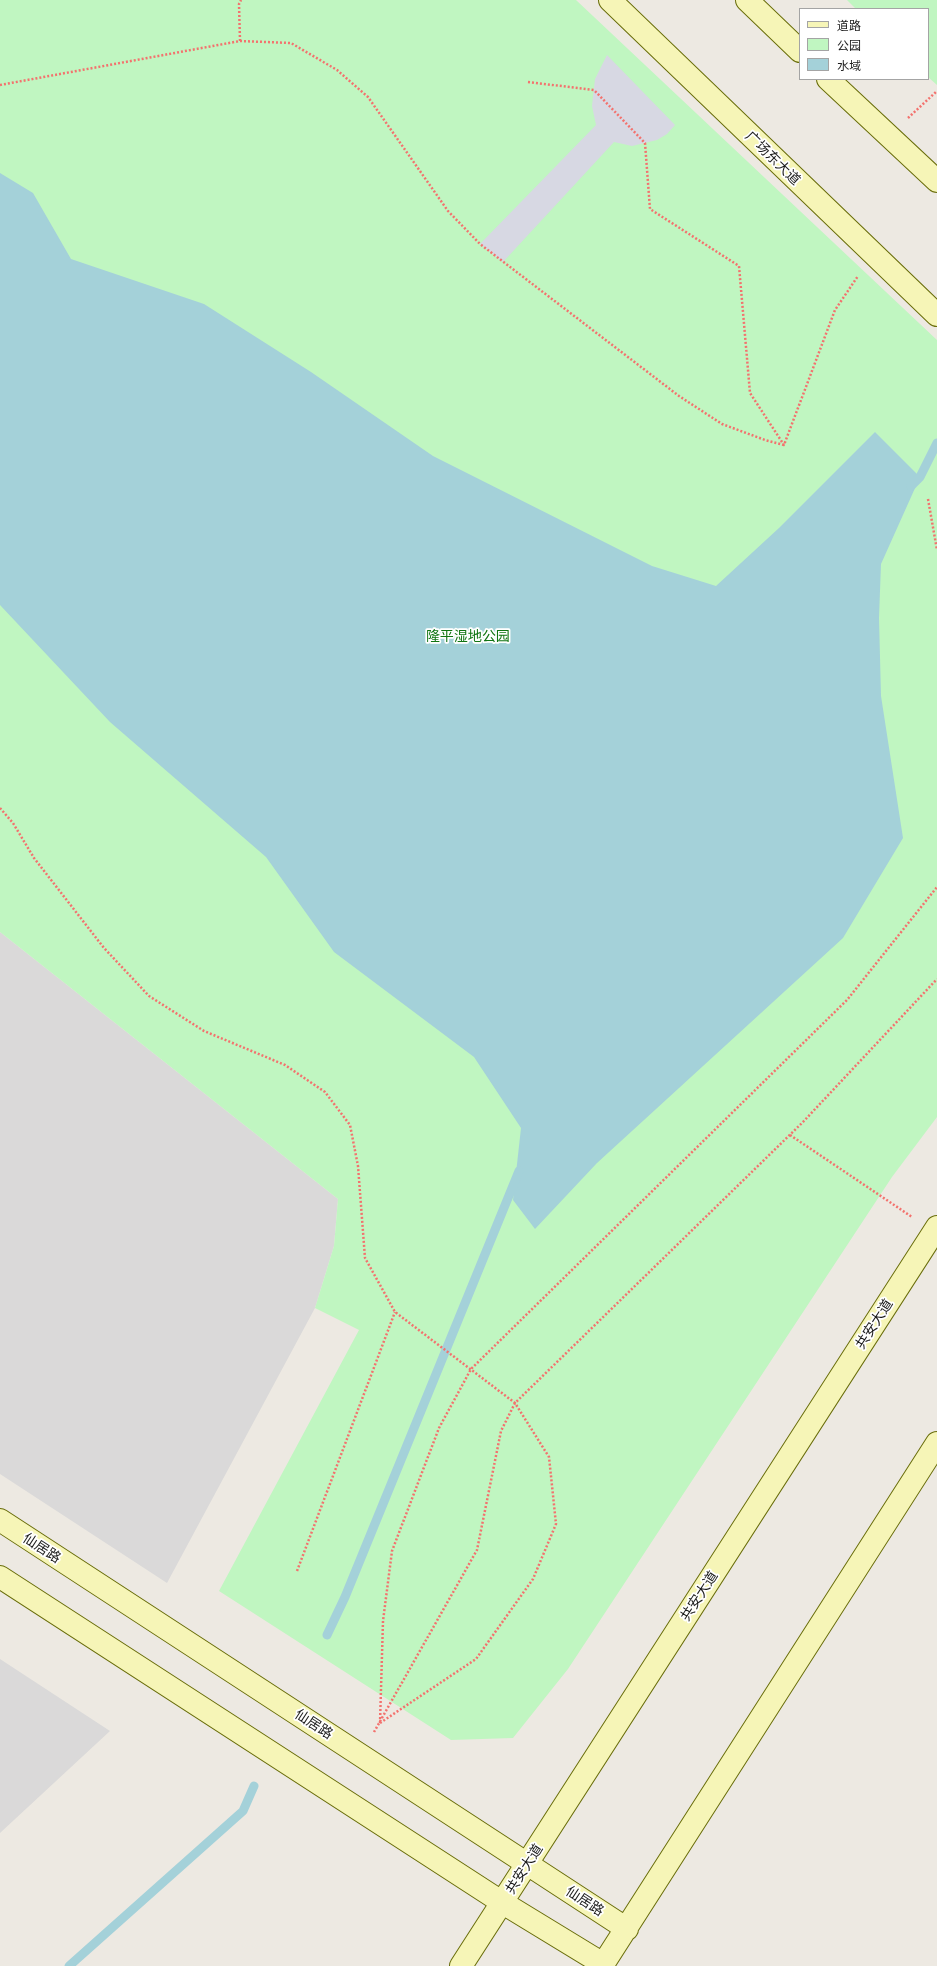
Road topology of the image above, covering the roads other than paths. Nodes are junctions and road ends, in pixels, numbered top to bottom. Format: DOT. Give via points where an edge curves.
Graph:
graph roads {
  1 [pos="610,0"];
  2 [pos="747,0"];
  3 [pos="799,50"];
  4 [pos="829,80"];
  5 [pos="937,182"];
  6 [pos="937,315"];
  7 [pos="935,1229"];
  8 [pos="937,1443"];
  9 [pos="0,1520"];
  10 [pos="0,1577"];
  11 [pos="528,1863"];
  12 [pos="502,1903"];
  13 [pos="627,1929"];
  14 [pos="602,1965"];
  15 [pos="461,1966"];
  1 -- 6 [label="main road, 广场东大道"];
  2 -- 3 [label="main road"];
  4 -- 5 [label="main road"];
  7 -- 11 [label="main road, 共安大道"];
  8 -- 13 [label="main road"];
  9 -- 11 [label="main road, 仙居路"];
  10 -- 12 [label="main road"];
  11 -- 12 [label="main road, 共安大道"];
  11 -- 13 [label="main road, 仙居路"];
  12 -- 14 [label="main road"];
  12 -- 15 [label="main road, 共安大道"];
  13 -- 14 [label="main road"];
}
